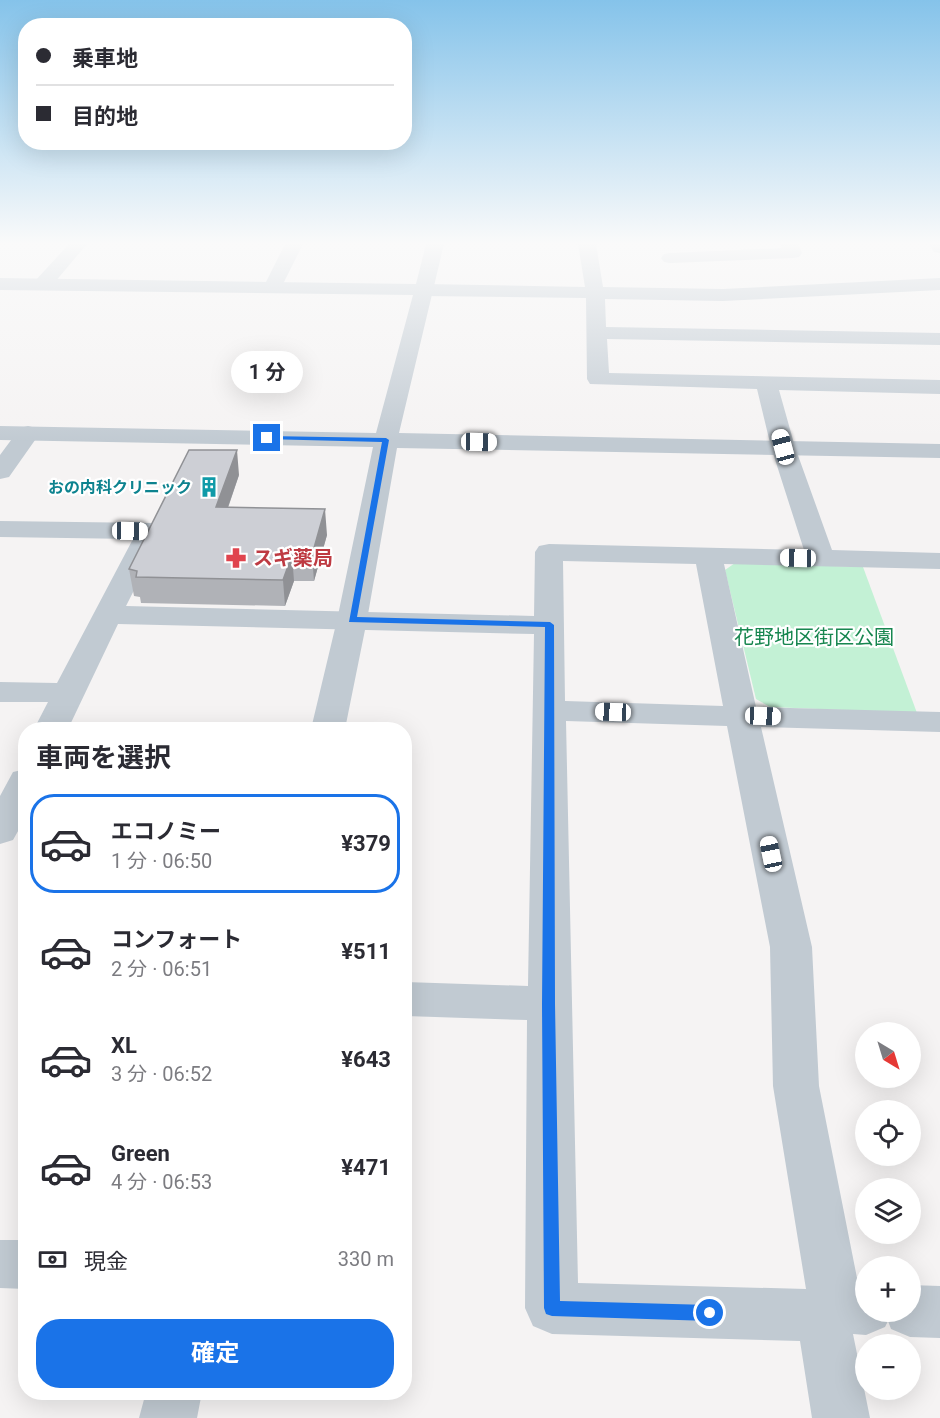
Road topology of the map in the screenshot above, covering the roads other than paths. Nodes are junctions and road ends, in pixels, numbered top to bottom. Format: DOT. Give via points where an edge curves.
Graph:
graph roads {
  1 [pos="419,310"];
  2 [pos="595,310"];
  3 [pos="596,333"];
  4 [pos="940,339"];
  5 [pos="766,383"];
  6 [pos="940,387"];
  7 [pos="0,433"];
  8 [pos="28,434"];
  9 [pos="386,440"];
  10 [pos="783,447"];
  11 [pos="940,451"];
  12 [pos="0,472"];
  13 [pos="0,529"];
  14 [pos="708,556"];
  15 [pos="821,558"];
  16 [pos="940,561"];
  17 [pos="107,615"];
  18 [pos="352,620"];
  19 [pos="550,625"];
  20 [pos="0,692"];
  21 [pos="69,693"];
  22 [pos="549,711"];
  23 [pos="741,715"];
  24 [pos="54,722"];
  25 [pos="330,722"];
  26 [pos="940,722"];
  27 [pos="18,796"];
  28 [pos="0,831"];
  29 [pos="412,999"];
  30 [pos="549,1004"];
  31 [pos="0,1264"];
  32 [pos="18,1265"];
  33 [pos="841,1311"];
  34 [pos="921,1311"];
  35 [pos="940,1312"];
  36 [pos="172,1400"];
  37 [pos="168,1418"];
  38 [pos="841,1418"];
  1 -- 9 [label="street"];
  2 -- 3 [label="street"];
  3 -- 4 [label="street"];
  3 -- 5 [label="street" via="598,379"];
  5 -- 6 [label="street"];
  5 -- 10 [label="street"];
  7 -- 8 [label="street"];
  8 -- 9 [label="street"];
  8 -- 12 [label="street"];
  9 -- 10 [label="street"];
  9 -- 18 [label="street"];
  10 -- 11 [label="street"];
  10 -- 15 [label="street"];
  13 -- 17 [label="street" via="151,531"];
  14 -- 15 [label="street"];
  14 -- 19 [label="street" via="549,552"];
  14 -- 23 [label="street"];
  15 -- 16 [label="street"];
  17 -- 18 [label="street"];
  17 -- 21 [label="street"];
  18 -- 19 [label="street"];
  18 -- 25 [label="street"];
  19 -- 22 [label="street"];
  20 -- 21 [label="street"];
  21 -- 24 [label="street"];
  22 -- 23 [label="street"];
  22 -- 30 [label="street"];
  23 -- 26 [label="street"];
  23 -- 33 [label="street" via="791,947 796,1086"];
  27 -- 28 [label="street"];
  29 -- 30 [label="street"];
  30 -- 33 [label="street" via="552,1308"];
  31 -- 32 [label="street"];
  33 -- 38 [label="street"];
  34 -- 35 [label="street"];
  36 -- 37 [label="street"];
}
